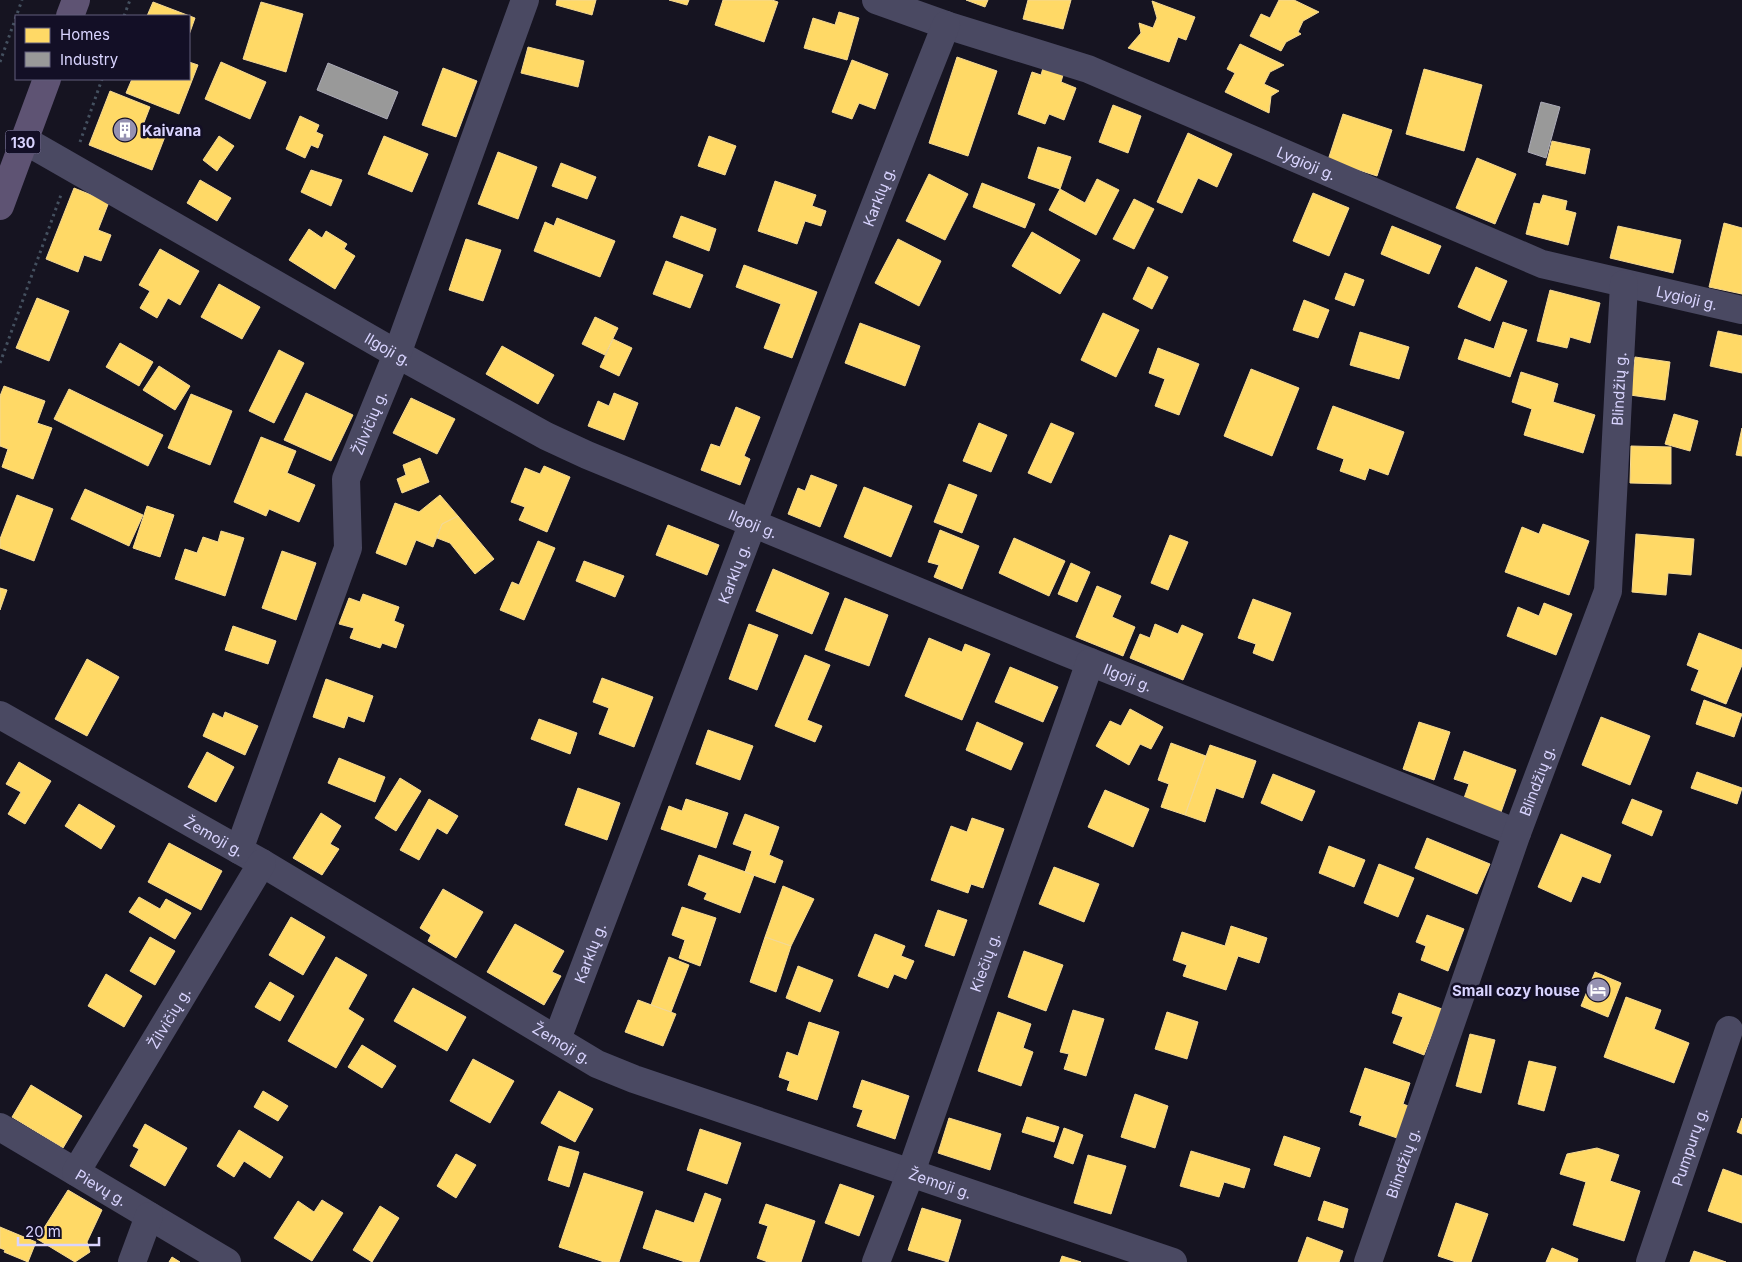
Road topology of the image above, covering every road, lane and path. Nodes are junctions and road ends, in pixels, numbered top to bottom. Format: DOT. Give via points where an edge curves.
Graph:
graph roads {
  1 [pos="22,0"];
  2 [pos="76,0"];
  3 [pos="130,0"];
  4 [pos="525,0"];
  5 [pos="876,0"];
  6 [pos="17,15"];
  7 [pos="70,15"];
  8 [pos="124,15"];
  9 [pos="15,20"];
  10 [pos="946,25"];
  11 [pos="0,62"];
  12 [pos="47,80"];
  13 [pos="102,80"];
  14 [pos="24,140"];
  15 [pos="71,166"];
  16 [pos="0,206"];
  17 [pos="1624,284"];
  18 [pos="1742,310"];
  19 [pos="397,354"];
  20 [pos="0,363"];
  21 [pos="754,524"];
  22 [pos="1090,662"];
  23 [pos="0,715"];
  24 [pos="1517,833"];
  25 [pos="239,850"];
  26 [pos="262,864"];
  27 [pos="1729,1030"];
  28 [pos="557,1039"];
  29 [pos="0,1127"];
  30 [pos="76,1172"];
  31 [pos="911,1172"];
  32 [pos="149,1216"];
  33 [pos="132,1262"];
  34 [pos="227,1262"];
  35 [pos="876,1262"];
  36 [pos="1173,1262"];
  37 [pos="1368,1262"];
  38 [pos="1650,1262"];
  1 -- 6 [label="path"];
  2 -- 7 [label="main road"];
  3 -- 8 [label="path"];
  4 -- 19 [label="street, Žilvičių g."];
  5 -- 10 [label="street, Lygioji g."];
  9 -- 11 [label="path"];
  10 -- 17 [label="street, Lygioji g." via="1088,69 1542,264"];
  10 -- 21 [label="street, Karklų g." via="840,291"];
  12 -- 14 [label="main road, 130"];
  13 -- 15 [label="path"];
  14 -- 15 [label="street, Ilgoji g."];
  14 -- 16 [label="main road, 130"];
  15 -- 19 [label="street, Ilgoji g."];
  15 -- 20 [label="path"];
  17 -- 18 [label="street, Lygioji g."];
  17 -- 24 [label="street, Blindžių g." via="1608,591"];
  19 -- 21 [label="street, Ilgoji g." via="579,452"];
  19 -- 25 [label="street, Žilvičių g." via="346,479 348,548"];
  21 -- 22 [label="street, Ilgoji g."];
  21 -- 28 [label="street, Karklų g."];
  22 -- 24 [label="street, Ilgoji g."];
  22 -- 31 [label="street, Kiečių g."];
  23 -- 25 [label="street, Žemoji g."];
  24 -- 37 [label="street, Blindžių g."];
  25 -- 26 [label="street, Žemoji g."];
  26 -- 28 [label="street, Žemoji g."];
  26 -- 30 [label="street, Žilvičių g."];
  27 -- 38 [label="street, Pumpurų g."];
  28 -- 31 [label="street, Žemoji g." via="596,1064 634,1079"];
  29 -- 30 [label="street, Pievų g."];
  30 -- 32 [label="street, Pievų g."];
  31 -- 35 [label="street, Kiečių g."];
  31 -- 36 [label="street, Žemoji g."];
  32 -- 33 [label="street"];
  32 -- 34 [label="street, Pievų g."];
}
